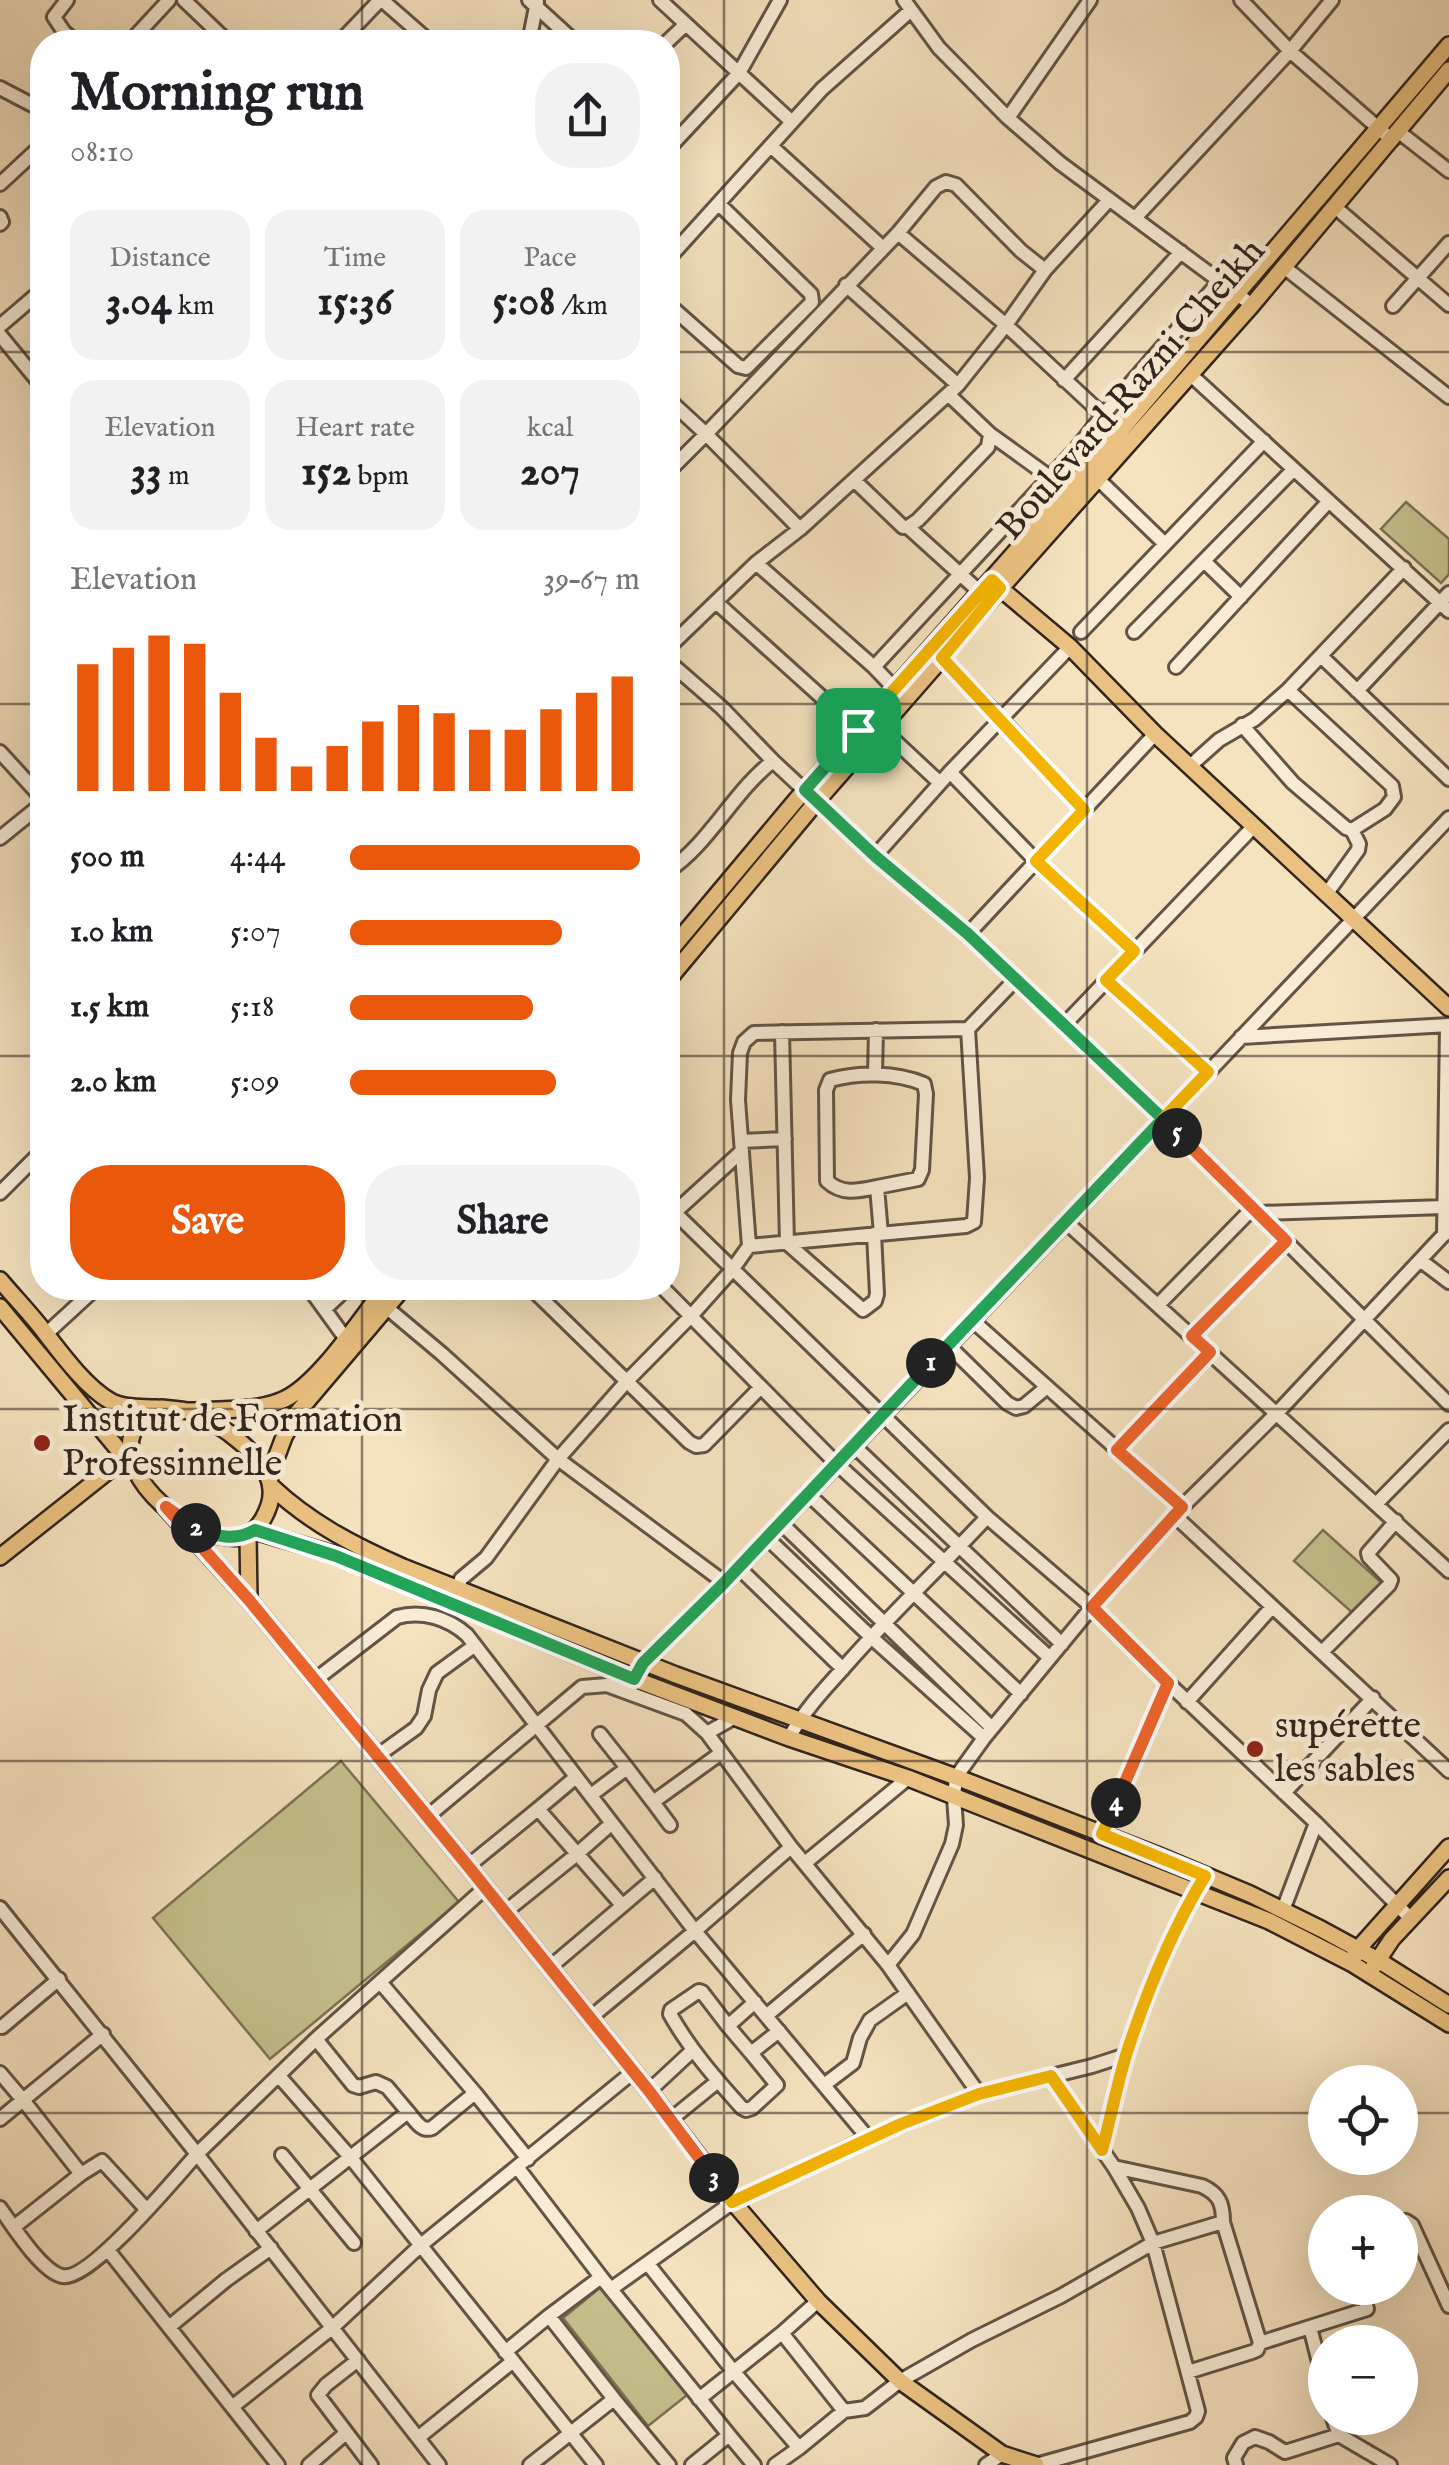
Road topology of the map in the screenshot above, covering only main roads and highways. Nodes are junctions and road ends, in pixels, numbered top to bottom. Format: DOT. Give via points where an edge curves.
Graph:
graph roads {
  1 [pos="1449,45"];
  2 [pos="1449,70"];
  3 [pos="991,587"];
  4 [pos="811,795"];
  5 [pos="680,940"];
  6 [pos="680,964"];
  7 [pos="1449,1008"];
  8 [pos="0,1280"];
  9 [pos="377,1300"];
  10 [pos="392,1300"];
  11 [pos="0,1307"];
  12 [pos="349,1343"];
  13 [pos="160,1408"];
  14 [pos="187,1411"];
  15 [pos="130,1457"];
  16 [pos="270,1482"];
  17 [pos="166,1507"];
  18 [pos="252,1533"];
  19 [pos="0,1557"];
  20 [pos="249,1600"];
  21 [pos="1449,1847"];
  22 [pos="1449,1878"];
  23 [pos="1354,1956"];
  24 [pos="1373,1967"];
  25 [pos="1449,2005"];
  26 [pos="1449,2024"];
  27 [pos="1036,2465"];
  1 -- 3 [label="main road, Boulevard Razni Cheikh"];
  2 -- 3 [label="main road, Boulevard Razni Cheikh" via="1191,375"];
  3 -- 4 [label="main road, Boulevard Razni Cheikh" via="858,730"];
  3 -- 4 [label="main road, Boulevard Razni Cheikh" via="942,658"];
  3 -- 7 [label="main road" via="1070,647"];
  4 -- 5 [label="main road, Boulevard Razni Cheikh"];
  4 -- 6 [label="main road, Boulevard Razni Cheikh"];
  8 -- 13 [label="main road" via="60,1354 110,1401"];
  9 -- 12 [label="main road"];
  10 -- 12 [label="main road"];
  11 -- 15 [label="main road"];
  12 -- 14 [label="main road" via="284,1399"];
  12 -- 16 [label="main road" via="296,1413"];
  13 -- 14 [label="main road"];
  13 -- 15 [label="main road" via="138,1421"];
  14 -- 16 [label="main road" via="242,1443"];
  15 -- 17 [label="main road"];
  15 -- 19 [label="main road"];
  16 -- 18 [label="main road" via="269,1506"];
  16 -- 23 [label="main road" via="294,1508 359,1548 1205,1876 1283,1910"];
  17 -- 18 [label="main road" via="211,1534"];
  17 -- 20 [label="main road"];
  18 -- 20 [label="main road"];
  18 -- 23 [label="main road" via="336,1556 634,1679 908,1778"];
  20 -- 27 [label="main road" via="818,2301 900,2380 1002,2454"];
  21 -- 23 [label="main road"];
  22 -- 24 [label="main road"];
  23 -- 24 [label="main road"];
  24 -- 25 [label="main road"];
  24 -- 26 [label="main road"];
}
